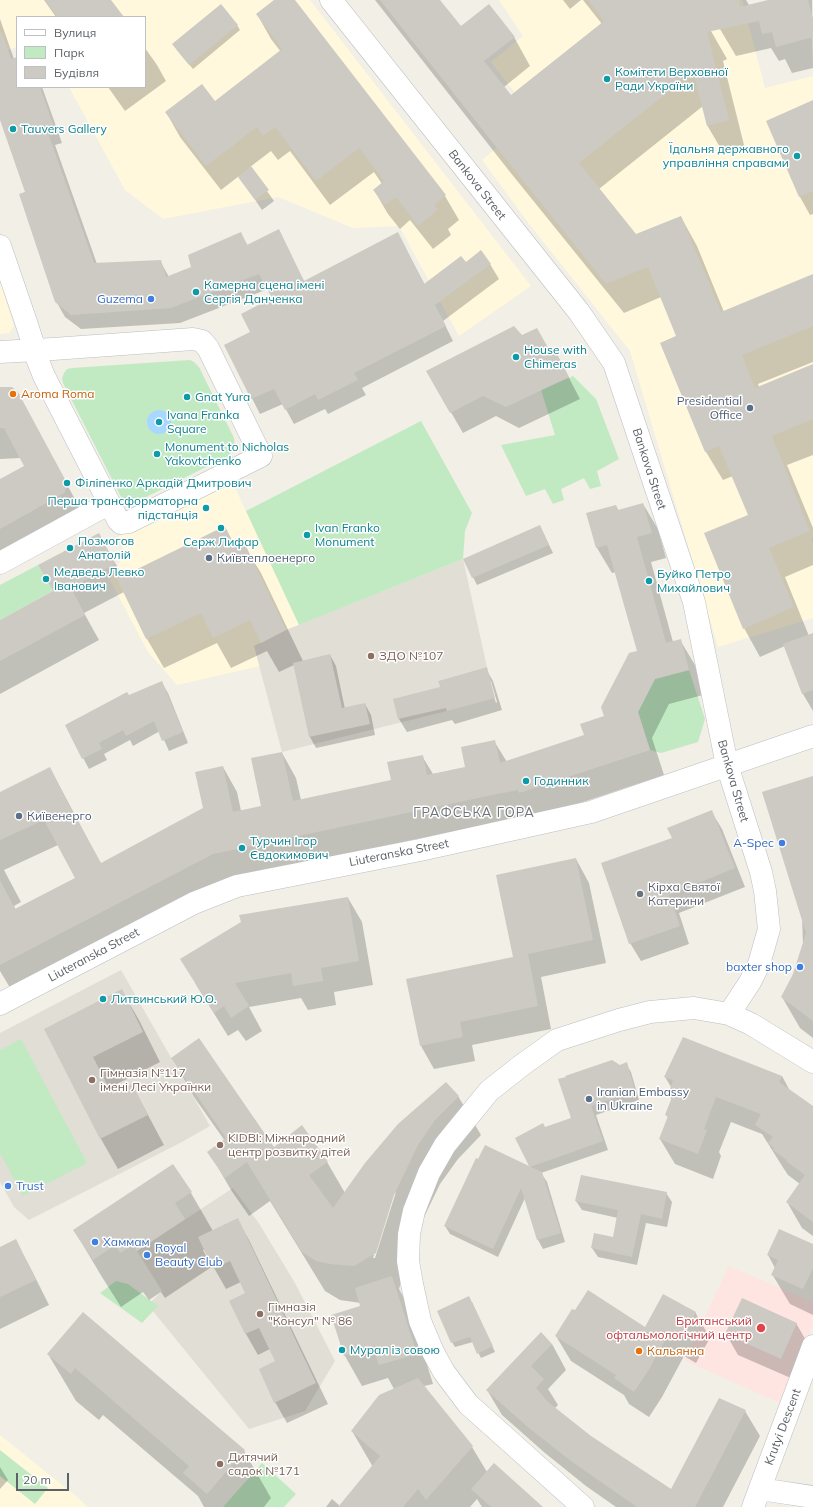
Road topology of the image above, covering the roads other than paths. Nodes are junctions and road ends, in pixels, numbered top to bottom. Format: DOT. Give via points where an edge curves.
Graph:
graph roads {
  1 [pos="331,0"];
  2 [pos="0,246"];
  3 [pos="35,350"];
  4 [pos="0,352"];
  5 [pos="108,504"];
  6 [pos="0,563"];
  7 [pos="813,736"];
  8 [pos="727,765"];
  9 [pos="0,1004"];
  10 [pos="729,1014"];
  11 [pos="813,1062"];
  12 [pos="813,1346"];
  13 [pos="813,1497"];
  14 [pos="756,1498"];
  15 [pos="583,1507"];
  1 -- 8 [label="street, Bankova Street" via="579,312 614,363 694,602"];
  2 -- 3 [label="street"];
  3 -- 4 [label="street"];
  3 -- 5 [label="street" via="44,376"];
  3 -- 5 [label="street" via="193,339 202,341 208,348 261,456 129,522 121,523"];
  5 -- 6 [label="street"];
  7 -- 8 [label="street, Liuteranska Street"];
  8 -- 9 [label="street, Liuteranska Street" via="591,812 420,850 237,886 188,906"];
  8 -- 10 [label="street, Bankova Street" via="761,872 769,929 759,964"];
  10 -- 11 [label="street" via="751,1024"];
  10 -- 15 [label="street" via="694,1008 650,1012 557,1040 489,1091 445,1145 429,1173 414,1211 409,1234 408,1261 412,1284 420,1321 444,1372 468,1404"];
  12 -- 14 [label="street, Krutyi Descent"];
  13 -- 14 [label="street"];
}
